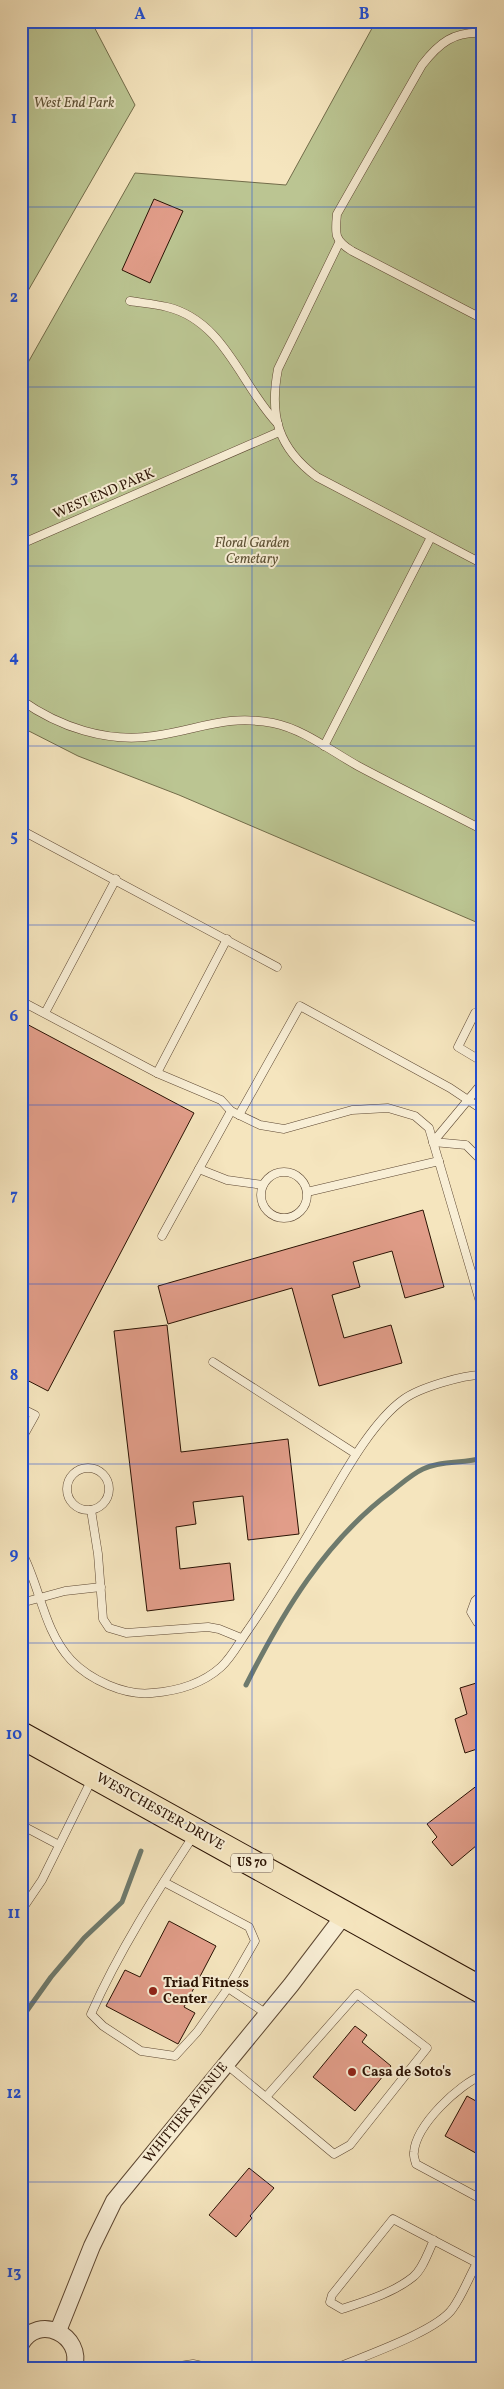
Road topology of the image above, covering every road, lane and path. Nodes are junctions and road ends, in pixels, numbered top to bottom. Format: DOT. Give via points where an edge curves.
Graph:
graph roads {
  1 [pos="483,33"];
  2 [pos="339,243"];
  3 [pos="130,301"];
  4 [pos="483,319"];
  5 [pos="278,428"];
  6 [pos="431,537"];
  7 [pos="21,544"];
  8 [pos="483,564"];
  9 [pos="21,700"];
  10 [pos="324,746"];
  11 [pos="21,830"];
  12 [pos="483,830"];
  13 [pos="116,879"];
  14 [pos="227,939"];
  15 [pos="277,967"];
  16 [pos="21,1001"];
  17 [pos="475,1013"];
  18 [pos="45,1014"];
  19 [pos="483,1062"];
  20 [pos="157,1073"];
  21 [pos="483,1082"];
  22 [pos="469,1101"];
  23 [pos="483,1110"];
  24 [pos="231,1111"];
  25 [pos="239,1114"];
  26 [pos="434,1142"];
  27 [pos="439,1161"];
  28 [pos="483,1162"];
  29 [pos="199,1169"];
  30 [pos="263,1185"];
  31 [pos="307,1192"];
  32 [pos="162,1236"];
  33 [pos="483,1312"];
  34 [pos="213,1362"];
  35 [pos="483,1375"];
  36 [pos="21,1408"];
  37 [pos="21,1440"];
  38 [pos="356,1454"];
  39 [pos="91,1510"];
  40 [pos="21,1551"];
  41 [pos="101,1587"];
  42 [pos="483,1594"];
  43 [pos="40,1598"];
  44 [pos="21,1603"];
  45 [pos="483,1628"];
  46 [pos="242,1638"];
  47 [pos="21,1735"];
  48 [pos="94,1775"];
  49 [pos="21,1825"];
  50 [pos="197,1832"];
  51 [pos="59,1845"];
  52 [pos="164,1882"];
  53 [pos="21,1911"];
  54 [pos="345,1914"];
  55 [pos="228,1988"];
  56 [pos="483,1991"];
  57 [pos="267,2014"];
  58 [pos="226,2064"];
  59 [pos="483,2075"];
  60 [pos="266,2097"];
  61 [pos="483,2200"];
  62 [pos="434,2240"];
  63 [pos="480,2264"];
  64 [pos="58,2331"];
  65 [pos="21,2344"];
  66 [pos="74,2368"];
  67 [pos="166,2368"];
  68 [pos="212,2368"];
  69 [pos="336,2368"];
  1 -- 2 [label="lane" via="466,32 450,39 434,50 422,65 337,214"];
  2 -- 4 [label="lane"];
  2 -- 5 [label="lane" via="278,369 274,389"];
  3 -- 5 [label="lane" via="169,307 203,324 226,350"];
  5 -- 6 [label="lane" via="289,451 317,477"];
  5 -- 7 [label="lane, WEST END PARK"];
  6 -- 8 [label="lane"];
  6 -- 10 [label="lane"];
  9 -- 10 [label="lane" via="61,723 96,735 152,737 224,720 250,720 276,724"];
  10 -- 12 [label="lane"];
  11 -- 13 [label="lane"];
  13 -- 14 [label="lane"];
  13 -- 18 [label="lane"];
  14 -- 15 [label="lane"];
  14 -- 20 [label="lane"];
  16 -- 18 [label="lane"];
  17 -- 19 [label="lane" via="458,1047"];
  18 -- 20 [label="lane"];
  20 -- 24 [label="lane" via="221,1100"];
  21 -- 22 [label="lane"];
  22 -- 23 [label="lane"];
  22 -- 25 [label="lane" via="300,1006"];
  22 -- 26 [label="lane"];
  24 -- 25 [label="lane"];
  24 -- 29 [label="lane"];
  25 -- 26 [label="lane" via="260,1125 284,1129 352,1110 388,1108 415,1116 429,1128"];
  26 -- 27 [label="lane"];
  26 -- 28 [label="lane" via="466,1144"];
  27 -- 31 [label="lane"];
  27 -- 33 [label="lane"];
  29 -- 30 [label="lane" via="227,1180"];
  29 -- 32 [label="lane"];
  30 -- 31 [label="lane" via="273,1174 288,1172 301,1179"];
  30 -- 31 [label="lane" via="261,1200 264,1207 269,1213 284,1218 304,1207"];
  34 -- 38 [label="lane"];
  35 -- 38 [label="lane" via="444,1382 404,1399 381,1421"];
  36 -- 37 [label="lane" via="35,1415"];
  38 -- 46 [label="lane" via="272,1595"];
  39 -- 39 [label="lane" via="104,1504 110,1490 106,1476 87,1467 70,1478 67,1491 72,1504"];
  39 -- 41 [label="lane"];
  40 -- 43 [label="lane" via="33,1572"];
  41 -- 43 [label="lane"];
  41 -- 46 [label="lane" via="104,1619 115,1632 208,1627"];
  42 -- 45 [label="lane" via="475,1600 471,1612"];
  43 -- 44 [label="lane"];
  43 -- 46 [label="lane" via="52,1631 70,1659 92,1676 140,1694 178,1691 202,1680 222,1666"];
  47 -- 48 [label="main road, WESTCHESTER DRIVE / US 70"];
  48 -- 50 [label="main road, WESTCHESTER DRIVE / US 70"];
  48 -- 51 [label="lane"];
  49 -- 51 [label="lane"];
  50 -- 52 [label="lane"];
  50 -- 54 [label="main road, WESTCHESTER DRIVE / US 70"];
  51 -- 53 [label="lane" via="42,1880"];
  52 -- 55 [label="lane" via="249,1926 255,1941"];
  52 -- 55 [label="lane" via="108,1975 91,2014 103,2026 141,2051 175,2056 197,2032"];
  54 -- 56 [label="main road, WESTCHESTER DRIVE / US 70"];
  54 -- 57 [label="street, WHITTIER AVENUE"];
  55 -- 57 [label="lane"];
  57 -- 58 [label="street, WHITTIER AVENUE"];
  58 -- 60 [label="lane"];
  58 -- 64 [label="street, WHITTIER AVENUE" via="114,2201"];
  59 -- 61 [label="lane" via="470,2080 440,2106 420,2134 414,2152 416,2164"];
  60 -- 60 [label="lane" via="334,2154 350,2145 427,2048 356,1994"];
  62 -- 62 [label="lane" via="393,2219 332,2295 330,2302 342,2309 373,2299 413,2277"];
  62 -- 63 [label="lane"];
  63 -- 69 [label="lane" via="444,2318"];
  64 -- 65 [label="street" via="39,2330"];
  64 -- 66 [label="street" via="67,2337 76,2353"];
  67 -- 68 [label="lane" via="193,2364"];
}
